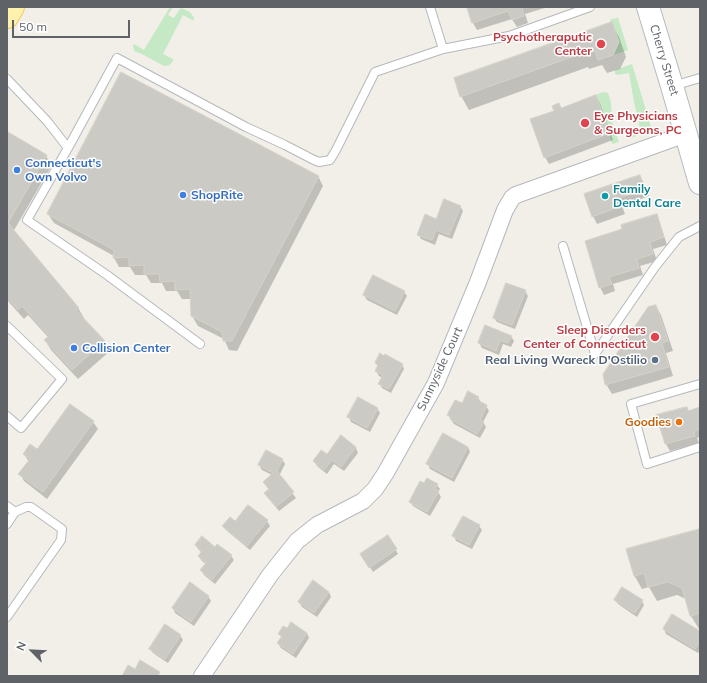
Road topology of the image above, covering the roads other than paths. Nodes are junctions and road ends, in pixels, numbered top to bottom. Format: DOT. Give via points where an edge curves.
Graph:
graph roads {
  1 [pos="13,7"];
  2 [pos="430,7"];
  3 [pos="590,7"];
  4 [pos="648,7"];
  5 [pos="7,17"];
  6 [pos="443,49"];
  7 [pos="700,78"];
  8 [pos="7,79"];
  9 [pos="672,86"];
  10 [pos="686,134"];
  11 [pos="68,148"];
  12 [pos="700,183"];
  13 [pos="700,226"];
  14 [pos="563,246"];
  15 [pos="7,326"];
  16 [pos="200,344"];
  17 [pos="700,384"];
  18 [pos="7,416"];
  19 [pos="700,447"];
  20 [pos="7,506"];
  21 [pos="15,512"];
  22 [pos="7,524"];
  23 [pos="7,617"];
  24 [pos="202,676"];
  1 -- 5 [label="main road"];
  2 -- 6 [label="lane"];
  3 -- 6 [label="lane" via="509,36"];
  4 -- 9 [label="main road, Cherry Street"];
  6 -- 11 [label="lane" via="376,72 330,160 314,160 117,58"];
  7 -- 9 [label="lane"];
  8 -- 11 [label="lane" via="47,121"];
  9 -- 10 [label="main road, Cherry Street"];
  10 -- 12 [label="main road, Cherry Street"];
  10 -- 24 [label="street, Sunnyside Court" via="512,198 499,224 436,383 375,490 363,501 318,525 297,541"];
  11 -- 16 [label="lane" via="28,220"];
  13 -- 14 [label="lane" via="679,237 595,354"];
  15 -- 18 [label="lane" via="62,378 21,428"];
  17 -- 19 [label="lane" via="631,404 647,464"];
  20 -- 21 [label="lane"];
  21 -- 22 [label="lane"];
  21 -- 23 [label="lane" via="31,507 62,529 61,540"];
}
